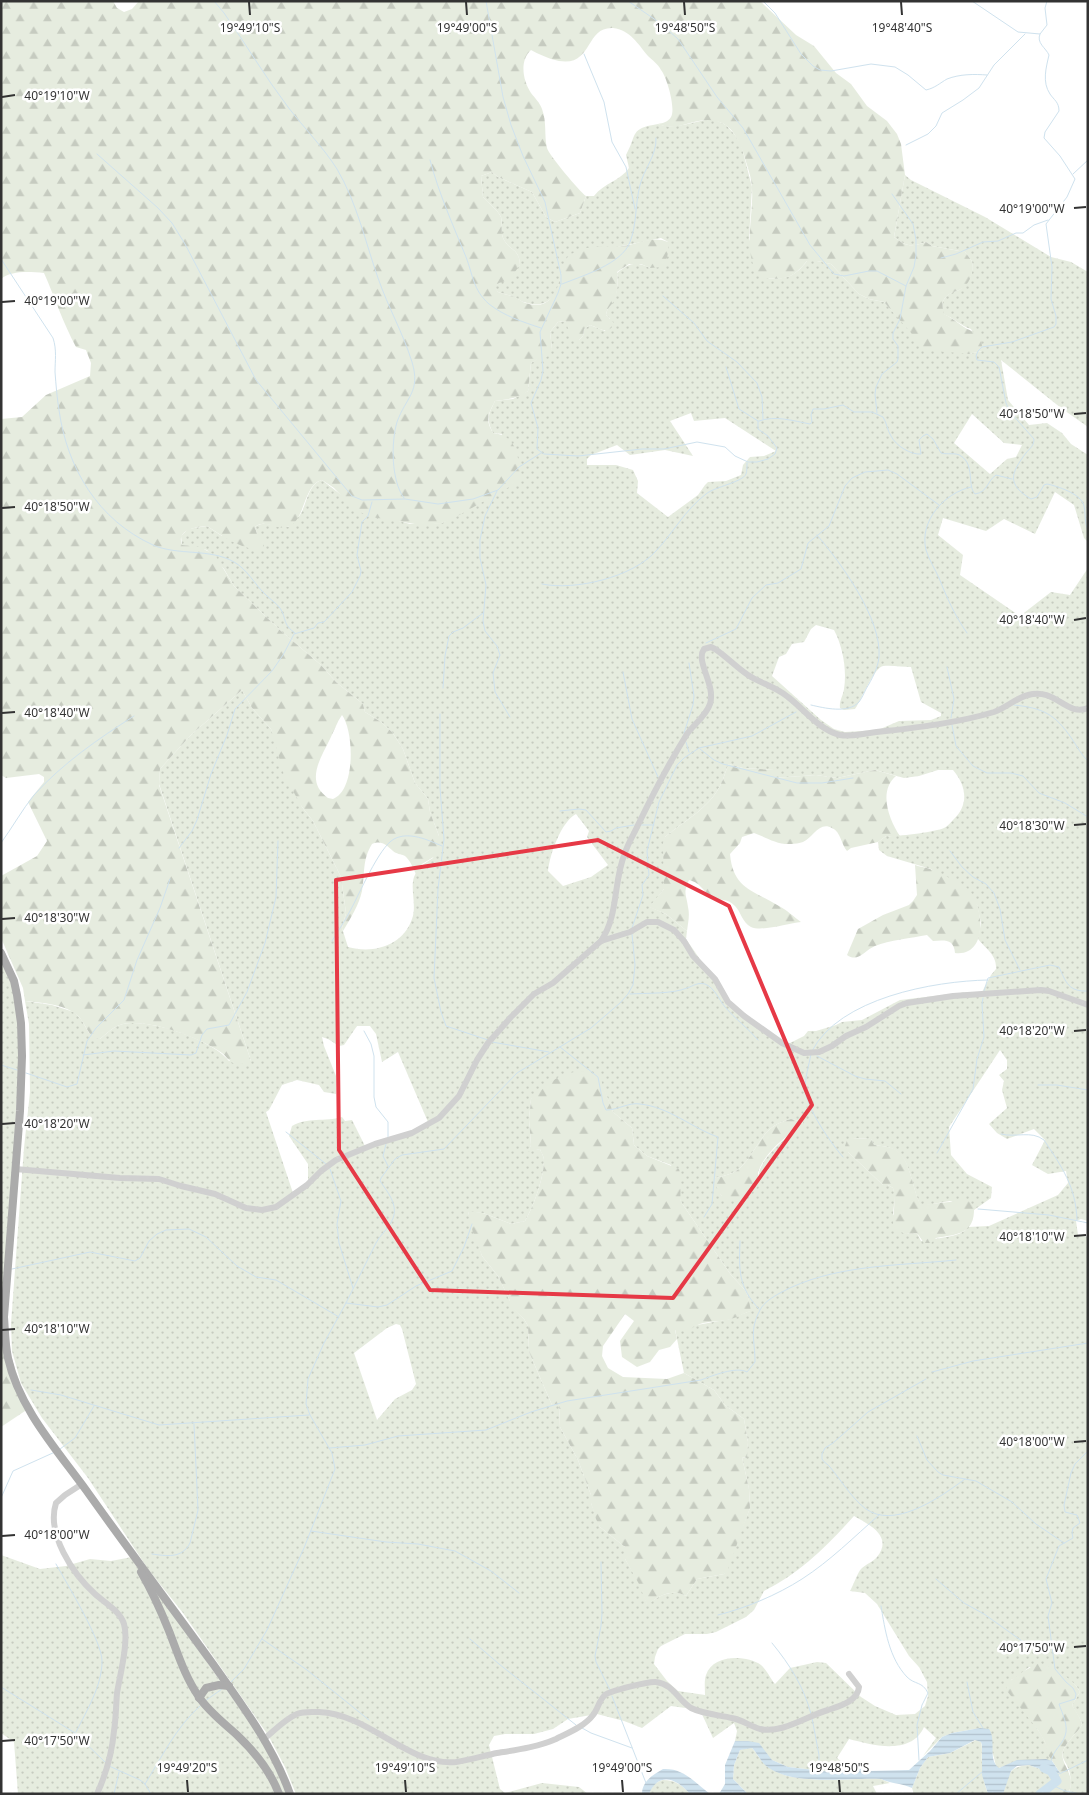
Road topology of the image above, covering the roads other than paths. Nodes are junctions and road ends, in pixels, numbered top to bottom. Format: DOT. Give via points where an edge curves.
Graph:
graph roads {
  1 [pos="1088,708"];
  2 [pos="601,941"];
  3 [pos="1,953"];
  4 [pos="1088,1005"];
  5 [pos="15,1169"];
  6 [pos="82,1484"];
  7 [pos="132,1555"];
  8 [pos="848,1674"];
  9 [pos="229,1686"];
  10 [pos="200,1698"];
  11 [pos="264,1739"];
  12 [pos="97,1794"];
  13 [pos="279,1794"];
  14 [pos="290,1794"];
  1 -- 2 [label="street" via="1073,710 1051,696 1036,693 977,716 889,732 839,735 826,729 782,693 749,676 715,649 704,649 701,660 712,695 709,707 688,733 658,783 624,853 611,918"];
  2 -- 4 [label="street" via="653,921 674,930 715,979 728,1002 782,1042 804,1053 832,1046 900,1006 915,1001 1041,990"];
  2 -- 5 [label="street" via="553,983 534,994 511,1017 482,1052 459,1096 439,1118 412,1133 336,1160 276,1207 262,1210 246,1208 215,1194 159,1179"];
  3 -- 5 [label="main road" via="14,981 21,1023 21,1085"];
  5 -- 6 [label="main road" via="4,1316 8,1358 22,1398"];
  6 -- 7 [label="main road"];
  6 -- 12 [label="street" via="56,1503 58,1540 76,1574 121,1618 125,1635 114,1732 109,1760"];
  7 -- 9 [label="main road"];
  7 -- 10 [label="main road" via="156,1599 183,1668"];
  8 -- 11 [label="street" via="859,1687 852,1700 772,1730 696,1710 670,1686 649,1682 605,1695 588,1721 553,1740 456,1762 423,1757 364,1725 324,1712 298,1714"];
  9 -- 10 [label="main road" via="206,1688"];
  9 -- 11 [label="main road"];
  10 -- 13 [label="main road" via="261,1760"];
  11 -- 14 [label="main road"];
}
